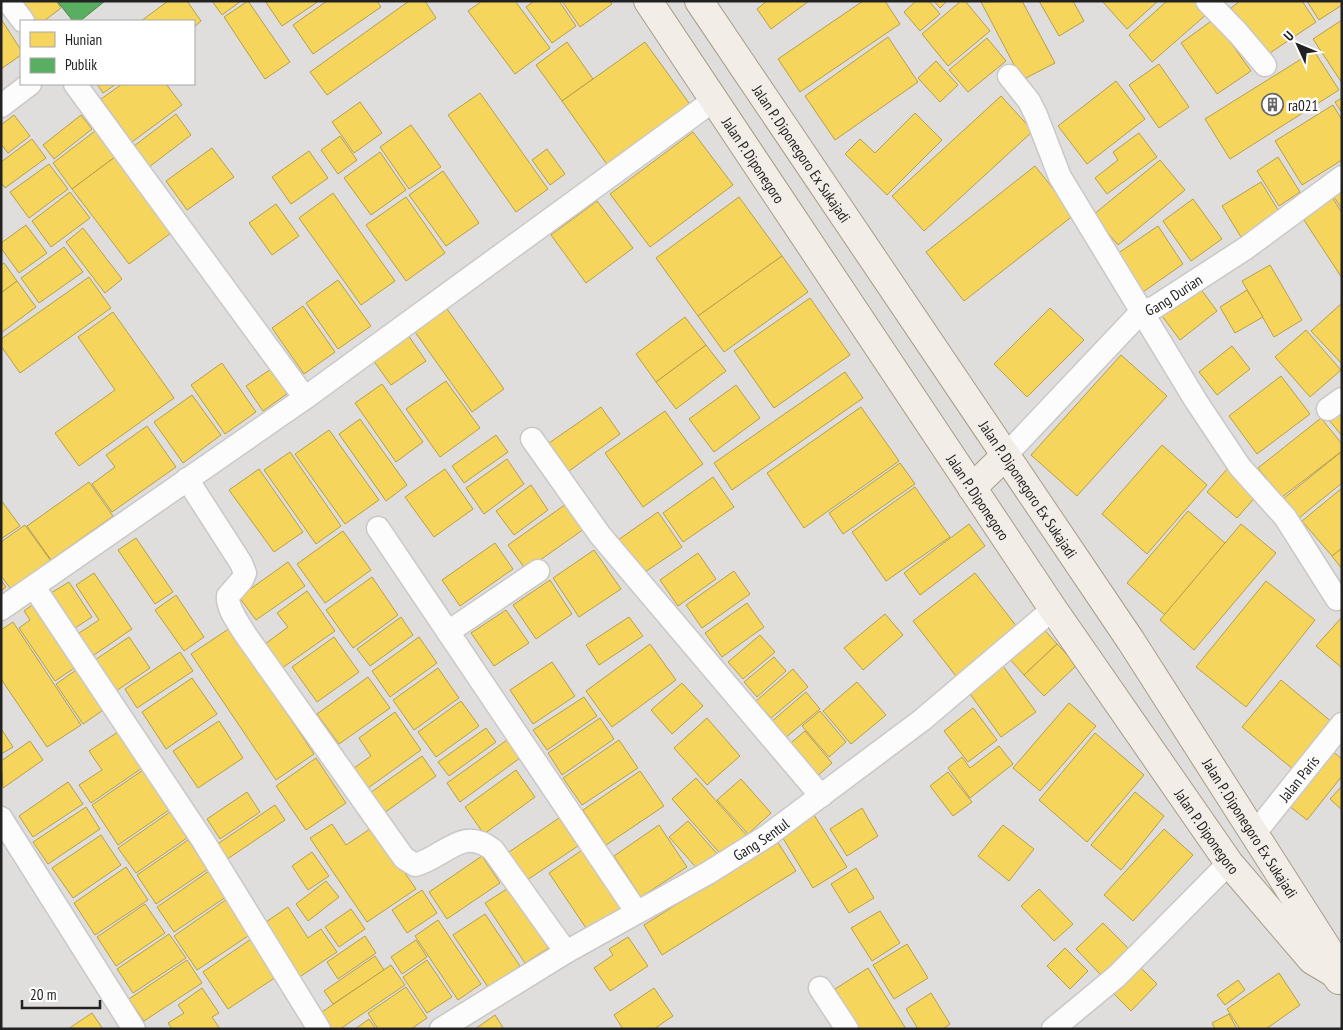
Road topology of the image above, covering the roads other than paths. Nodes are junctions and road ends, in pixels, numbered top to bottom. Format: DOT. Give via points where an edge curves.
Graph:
graph roads {
  1 [pos="8,1"];
  2 [pos="648,1"];
  3 [pos="699,1"];
  4 [pos="1219,5"];
  5 [pos="22,20"];
  6 [pos="1265,65"];
  7 [pos="1009,76"];
  8 [pos="29,85"];
  9 [pos="76,85"];
  10 [pos="714,100"];
  11 [pos="1,106"];
  12 [pos="1342,177"];
  13 [pos="1141,312"];
  14 [pos="305,398"];
  15 [pos="532,439"];
  16 [pos="1005,456"];
  17 [pos="187,479"];
  18 [pos="972,488"];
  19 [pos="378,528"];
  20 [pos="538,571"];
  21 [pos="34,587"];
  22 [pos="1337,599"];
  23 [pos="1,608"];
  24 [pos="1053,609"];
  25 [pos="448,632"];
  26 [pos="1342,724"];
  27 [pos="821,796"];
  28 [pos="1,818"];
  29 [pos="1255,833"];
  30 [pos="1230,863"];
  31 [pos="636,911"];
  32 [pos="566,952"];
  33 [pos="1332,962"];
  34 [pos="820,988"];
  35 [pos="134,1029"];
  36 [pos="319,1029"];
  37 [pos="441,1029"];
  38 [pos="848,1029"];
  39 [pos="1053,1029"];
  1 -- 5 [label="street"];
  2 -- 10 [label="main road, Jalan P. Diponegoro"];
  3 -- 16 [label="main road, Jalan P. Diponegoro Ex Sukajadi"];
  4 -- 6 [label="street"];
  7 -- 13 [label="street" via="1029,101 1060,177"];
  8 -- 11 [label="street"];
  9 -- 14 [label="street"];
  10 -- 14 [label="street"];
  10 -- 18 [label="main road, Jalan P. Diponegoro"];
  12 -- 13 [label="street, Gang Durian" via="1246,248 1155,307"];
  13 -- 16 [label="street, Gang Durian"];
  13 -- 22 [label="street" via="1240,467 1285,517"];
  14 -- 17 [label="street"];
  15 -- 27 [label="street" via="600,535"];
  16 -- 18 [label="main road"];
  16 -- 29 [label="main road, Jalan P. Diponegoro Ex Sukajadi" via="1131,641"];
  17 -- 21 [label="street"];
  17 -- 32 [label="street" via="245,572 228,596 231,610 404,858 415,865 463,841 475,840 485,844 493,850"];
  18 -- 24 [label="main road, Jalan P. Diponegoro"];
  19 -- 25 [label="street"];
  20 -- 25 [label="street"];
  21 -- 23 [label="street"];
  21 -- 36 [label="street" via="202,839"];
  24 -- 27 [label="street, Gang Sentul" via="922,720"];
  24 -- 30 [label="main road, Jalan P. Diponegoro"];
  25 -- 31 [label="street"];
  26 -- 29 [label="street, Jalan Paris"];
  27 -- 31 [label="street, Gang Sentul" via="767,836 708,873"];
  28 -- 35 [label="street"];
  29 -- 33 [label="main road, Jalan P. Diponegoro Ex Sukajadi"];
  30 -- 33 [label="main road, Jalan P. Diponegoro"];
  30 -- 39 [label="street" via="1117,976"];
  31 -- 32 [label="street, Gang Sentul"];
  32 -- 37 [label="street, Gang Sentul"];
  34 -- 38 [label="street"];
}
